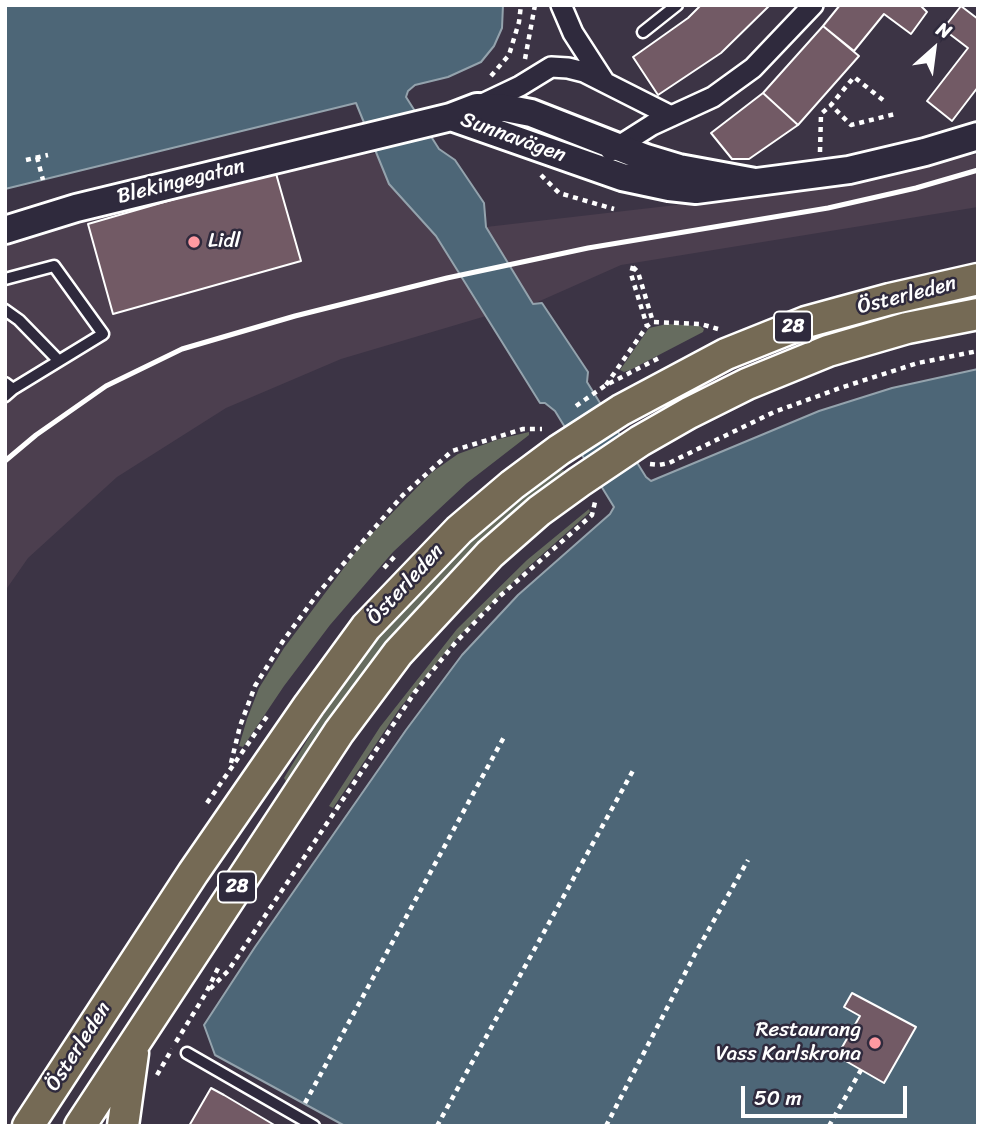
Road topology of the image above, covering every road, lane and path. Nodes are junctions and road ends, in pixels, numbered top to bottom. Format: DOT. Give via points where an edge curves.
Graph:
graph roads {
  1 [pos="521,5"];
  2 [pos="535,5"];
  3 [pos="561,5"];
  4 [pos="677,5"];
  5 [pos="813,5"];
  6 [pos="643,32"];
  7 [pos="519,78"];
  8 [pos="604,82"];
  9 [pos="883,100"];
  10 [pos="831,105"];
  11 [pos="477,107"];
  12 [pos="895,114"];
  13 [pos="671,116"];
  14 [pos="451,117"];
  15 [pos="978,136"];
  16 [pos="619,147"];
  17 [pos="48,155"];
  18 [pos="37,157"];
  19 [pos="820,158"];
  20 [pos="26,160"];
  21 [pos="573,160"];
  22 [pos="539,174"];
  23 [pos="43,180"];
  24 [pos="755,183"];
  25 [pos="614,209"];
  26 [pos="5,230"];
  27 [pos="5,279"];
  28 [pos="978,279"];
  29 [pos="5,310"];
  30 [pos="978,314"];
  31 [pos="653,323"];
  32 [pos="647,326"];
  33 [pos="718,329"];
  34 [pos="978,351"];
  35 [pos="59,361"];
  36 [pos="8,390"];
  37 [pos="613,398"];
  38 [pos="551,440"];
  39 [pos="650,449"];
  40 [pos="583,495"];
  41 [pos="504,737"];
  42 [pos="230,767"];
  43 [pos="635,767"];
  44 [pos="748,860"];
  45 [pos="227,953"];
  46 [pos="135,1042"];
  47 [pos="187,1053"];
  48 [pos="861,1070"];
  49 [pos="305,1104"];
  50 [pos="28,1126"];
  51 [pos="80,1126"];
  52 [pos="123,1126"];
  53 [pos="314,1126"];
  54 [pos="437,1126"];
  55 [pos="606,1126"];
  56 [pos="829,1126"];
  1 -- 7 [label="path" via="509,55 484,85"];
  2 -- 7 [label="path"];
  3 -- 8 [label="street"];
  4 -- 6 [label="lane"];
  5 -- 13 [label="street" via="753,68 713,97"];
  7 -- 8 [label="street" via="551,67 584,72"];
  7 -- 11 [label="street"];
  8 -- 13 [label="street"];
  9 -- 10 [label="path" via="854,77"];
  10 -- 12 [label="path" via="851,125"];
  10 -- 19 [label="path" via="821,114"];
  11 -- 14 [label="main road, Sunnavägen"];
  11 -- 16 [label="main road, Sunnavägen" via="531,113"];
  13 -- 16 [label="street"];
  14 -- 21 [label="main road, Sunnavägen"];
  14 -- 26 [label="main road, Blekingegatan" via="76,208"];
  15 -- 24 [label="main road, Sunnavägen" via="849,170"];
  16 -- 21 [label="street"];
  16 -- 24 [label="main road, Sunnavägen" via="679,168"];
  17 -- 18 [label="path"];
  18 -- 20 [label="path"];
  18 -- 23 [label="path"];
  21 -- 24 [label="main road, Sunnavägen" via="669,187 696,190"];
  22 -- 25 [label="path" via="559,193"];
  27 -- 35 [label="lane" via="54,266 103,334"];
  28 -- 37 [label="main road, Österleden / 28" via="806,322"];
  29 -- 35 [label="lane"];
  30 -- 39 [label="main road, Österleden / 28" via="828,351 747,384 689,413"];
  31 -- 32 [label="path"];
  31 -- 32 [label="path" via="633,266 631,274"];
  31 -- 33 [label="path"];
  32 -- 37 [label="path"];
  34 -- 39 [label="path" via="918,363 843,387 774,412 668,463 649,464"];
  35 -- 36 [label="lane"];
  37 -- 38 [label="main road, Österleden / 28"];
  38 -- 42 [label="path" via="513,431 452,451 403,495 283,641 255,686"];
  38 -- 50 [label="main road, Österleden / 28" via="512,485 459,530 366,627 193,873"];
  39 -- 40 [label="main road, Österleden / 28"];
  40 -- 45 [label="path" via="595,502 592,515 500,596 415,692 228,971 206,993"];
  40 -- 46 [label="main road, Österleden / 28" via="539,510 490,554 398,653 339,732"];
  41 -- 49 [label="path"];
  43 -- 54 [label="path"];
  44 -- 55 [label="path"];
  46 -- 51 [label="main road, Österleden / 28"];
  46 -- 52 [label="main road"];
  47 -- 53 [label="lane"];
  48 -- 56 [label="path"];
}
